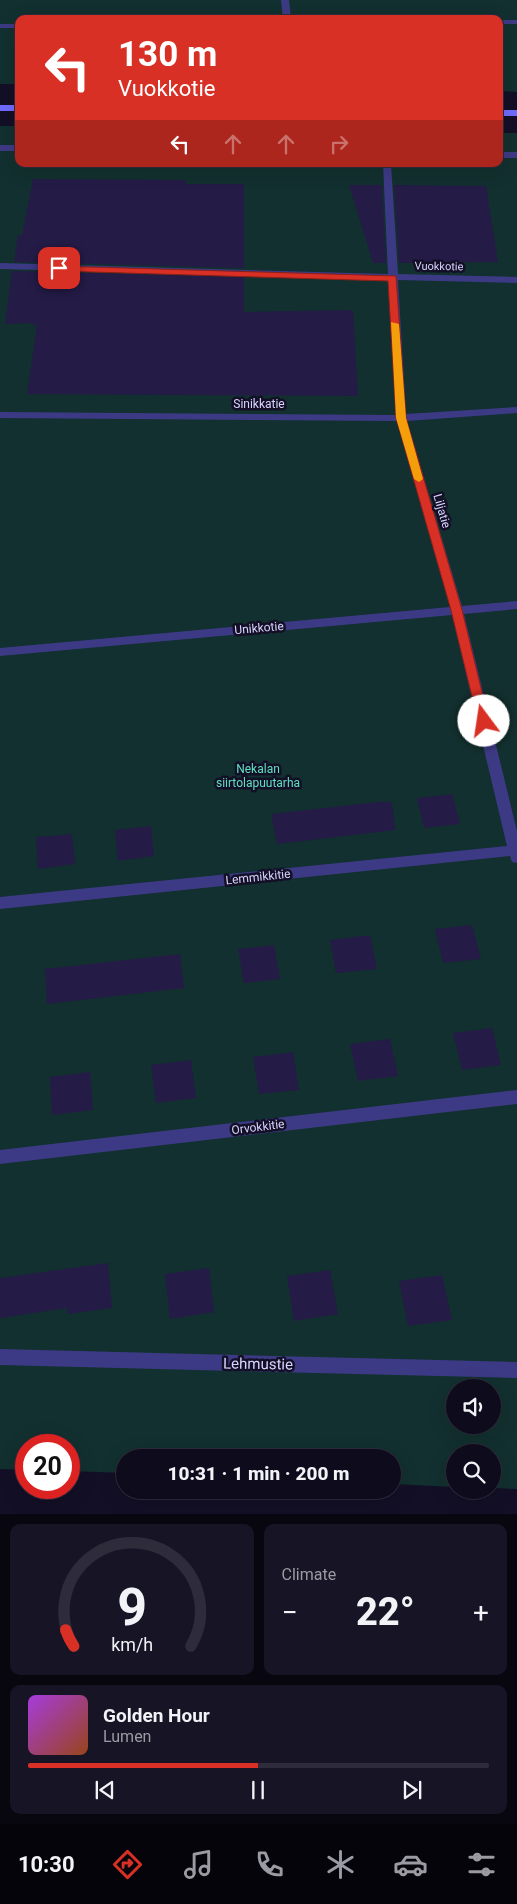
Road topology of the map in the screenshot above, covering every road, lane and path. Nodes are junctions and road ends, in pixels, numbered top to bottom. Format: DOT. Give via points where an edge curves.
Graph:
graph roads {
  1 [pos="285,0"];
  2 [pos="287,15"];
  3 [pos="503,22"];
  4 [pos="517,22"];
  5 [pos="0,26"];
  6 [pos="15,26"];
  7 [pos="0,108"];
  8 [pos="15,108"];
  9 [pos="503,113"];
  10 [pos="517,113"];
  11 [pos="0,148"];
  12 [pos="15,148"];
  13 [pos="503,155"];
  14 [pos="517,155"];
  15 [pos="387,167"];
  16 [pos="0,266"];
  17 [pos="393,278"];
  18 [pos="517,280"];
  19 [pos="517,410"];
  20 [pos="0,415"];
  21 [pos="401,418"];
  22 [pos="517,605"];
  23 [pos="457,610"];
  24 [pos="0,652"];
  25 [pos="516,853"];
  26 [pos="0,903"];
  27 [pos="517,1097"];
  28 [pos="0,1157"];
  29 [pos="0,1357"];
  30 [pos="517,1370"];
  1 -- 2 [label="lane"];
  3 -- 4 [label="lane"];
  5 -- 6 [label="lane"];
  7 -- 8 [label="street"];
  9 -- 10 [label="street"];
  11 -- 12 [label="lane"];
  13 -- 14 [label="lane"];
  15 -- 17 [label="lane, Liljatie"];
  16 -- 17 [label="lane, Vuokkotie"];
  17 -- 18 [label="lane, Vuokkotie"];
  17 -- 21 [label="lane, Liljatie"];
  19 -- 21 [label="lane, Sinikkatie"];
  20 -- 21 [label="lane, Sinikkatie"];
  21 -- 23 [label="lane, Liljatie"];
  22 -- 23 [label="lane, Unikkotie"];
  23 -- 24 [label="lane, Unikkotie"];
  23 -- 25 [label="lane, Liljatie"];
  25 -- 26 [label="lane, Lemmikkitie"];
  27 -- 28 [label="lane, Orvokkitie"];
  29 -- 30 [label="lane, Lehmustie"];
}
